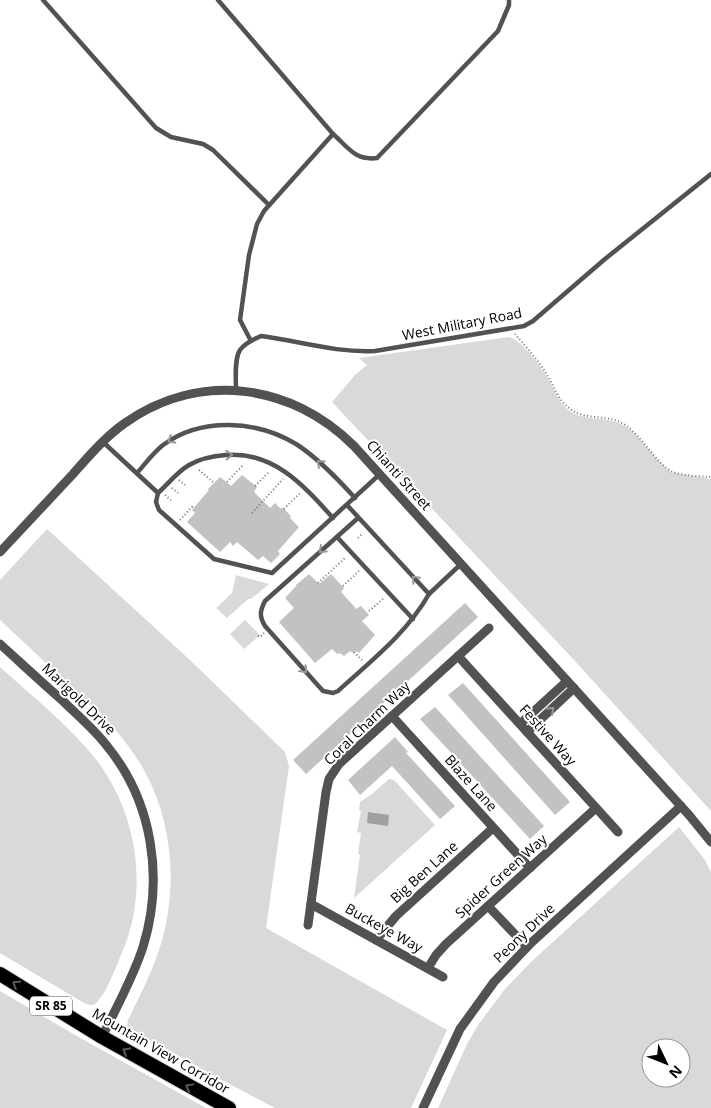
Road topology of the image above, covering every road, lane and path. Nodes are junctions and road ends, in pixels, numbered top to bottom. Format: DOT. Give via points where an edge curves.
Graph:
graph roads {
  1 [pos="43,0"];
  2 [pos="218,0"];
  3 [pos="509,0"];
  4 [pos="333,134"];
  5 [pos="711,174"];
  6 [pos="270,205"];
  7 [pos="512,329"];
  8 [pos="251,341"];
  9 [pos="236,390"];
  10 [pos="103,442"];
  11 [pos="244,464"];
  12 [pos="199,470"];
  13 [pos="269,472"];
  14 [pos="137,473"];
  15 [pos="380,474"];
  16 [pos="711,477"];
  17 [pos="283,479"];
  18 [pos="227,482"];
  19 [pos="214,483"];
  20 [pos="255,486"];
  21 [pos="158,493"];
  22 [pos="300,493"];
  23 [pos="355,498"];
  24 [pos="347,505"];
  25 [pos="194,508"];
  26 [pos="284,509"];
  27 [pos="252,513"];
  28 [pos="333,518"];
  29 [pos="358,518"];
  30 [pos="180,520"];
  31 [pos="336,537"];
  32 [pos="0,552"];
  33 [pos="346,557"];
  34 [pos="461,564"];
  35 [pos="360,572"];
  36 [pos="318,583"];
  37 [pos="343,586"];
  38 [pos="429,594"];
  39 [pos="384,598"];
  40 [pos="370,612"];
  41 [pos="413,619"];
  42 [pos="489,628"];
  43 [pos="264,634"];
  44 [pos="258,636"];
  45 [pos="0,644"];
  46 [pos="354,652"];
  47 [pos="458,656"];
  48 [pos="362,660"];
  49 [pos="567,681"];
  50 [pos="574,688"];
  51 [pos="392,716"];
  52 [pos="520,724"];
  53 [pos="527,732"];
  54 [pos="681,806"];
  55 [pos="596,808"];
  56 [pos="493,828"];
  57 [pos="618,832"];
  58 [pos="711,842"];
  59 [pos="530,868"];
  60 [pos="311,904"];
  61 [pos="488,906"];
  62 [pos="308,925"];
  63 [pos="376,940"];
  64 [pos="527,947"];
  65 [pos="428,968"];
  66 [pos="0,974"];
  67 [pos="443,977"];
  68 [pos="102,1037"];
  69 [pos="229,1108"];
  70 [pos="423,1108"];
  1 -- 6 [label="lane" via="156,128 171,137 203,144 213,150"];
  2 -- 4 [label="lane"];
  3 -- 4 [label="lane" via="510,5 498,31 377,158 358,157"];
  4 -- 6 [label="lane"];
  5 -- 7 [label="lane, West Military Road" via="533,321"];
  6 -- 8 [label="lane" via="258,224 249,256 240,320"];
  7 -- 8 [label="lane, West Military Road" via="361,352 261,336"];
  7 -- 16 [label="path" via="545,371 568,408 579,414 622,423 674,472"];
  8 -- 9 [label="lane" via="240,350"];
  9 -- 10 [label="street, Chianti Street" via="207,391 166,401 136,415"];
  9 -- 15 [label="street, Chianti Street" via="272,396 306,409 332,425"];
  10 -- 14 [label="lane"];
  10 -- 32 [label="street, Chianti Street"];
  11 -- 18 [label="path"];
  12 -- 19 [label="path"];
  13 -- 20 [label="path"];
  14 -- 21 [label="lane"];
  23 -- 14 [label="lane, one-way" via="332,473 296,444 274,432 248,426 221,425 175,437 161,446"];
  15 -- 23 [label="lane"];
  15 -- 34 [label="street, Chianti Street"];
  17 -- 27 [label="path"];
  21 -- 28 [label="lane, one-way" via="179,472 198,460 234,454 252,456 266,460 297,480"];
  21 -- 28 [label="lane" via="156,502 159,510 214,559 272,573"];
  22 -- 26 [label="path"];
  23 -- 24 [label="lane"];
  24 -- 28 [label="lane"];
  24 -- 29 [label="lane"];
  25 -- 30 [label="path" via="192,506"];
  29 -- 31 [label="lane"];
  38 -- 29 [label="lane, one-way"];
  31 -- 41 [label="lane"];
  31 -- 41 [label="lane, one-way" via="265,601 260,612 265,626 323,690 338,691"];
  33 -- 36 [label="path"];
  34 -- 38 [label="lane"];
  34 -- 49 [label="street, Chianti Street"];
  35 -- 37 [label="path"];
  38 -- 41 [label="lane"];
  39 -- 40 [label="path"];
  42 -- 47 [label="street, Coral Charm Way"];
  43 -- 44 [label="path"];
  45 -- 68 [label="street, Marigold Drive" via="108,747 132,784 147,826 154,886 149,925 133,973"];
  46 -- 48 [label="path"];
  47 -- 51 [label="street, Coral Charm Way"];
  47 -- 52 [label="street, Festive Way"];
  49 -- 50 [label="street, Chianti Street"];
  49 -- 52 [label="street"];
  53 -- 50 [label="street, one-way"];
  50 -- 54 [label="street, Chianti Street"];
  51 -- 56 [label="street, Blaze Lane"];
  51 -- 60 [label="street, Coral Charm Way" via="339,764 329,779"];
  52 -- 53 [label="street, Festive Way"];
  53 -- 55 [label="street, Festive Way"];
  54 -- 58 [label="street, Chianti Street"];
  54 -- 64 [label="street, Peony Drive"];
  55 -- 57 [label="street, Festive Way"];
  55 -- 59 [label="street, Spider Green Way"];
  56 -- 59 [label="street, Blaze Lane"];
  56 -- 63 [label="street, Big Ben Lane" via="396,916"];
  59 -- 61 [label="street, Spider Green Way"];
  60 -- 62 [label="street, Coral Charm Way"];
  60 -- 63 [label="street, Buckeye Way"];
  61 -- 64 [label="street"];
  61 -- 65 [label="street, Spider Green Way" via="441,949"];
  63 -- 65 [label="street, Buckeye Way"];
  64 -- 70 [label="street, Peony Drive" via="494,982 466,1021"];
  65 -- 67 [label="street, Buckeye Way"];
  68 -- 66 [label="highway, Mountain View Corridor / SR 85, one-way"];
  69 -- 68 [label="highway, Mountain View Corridor / SR 85, one-way"];
}
